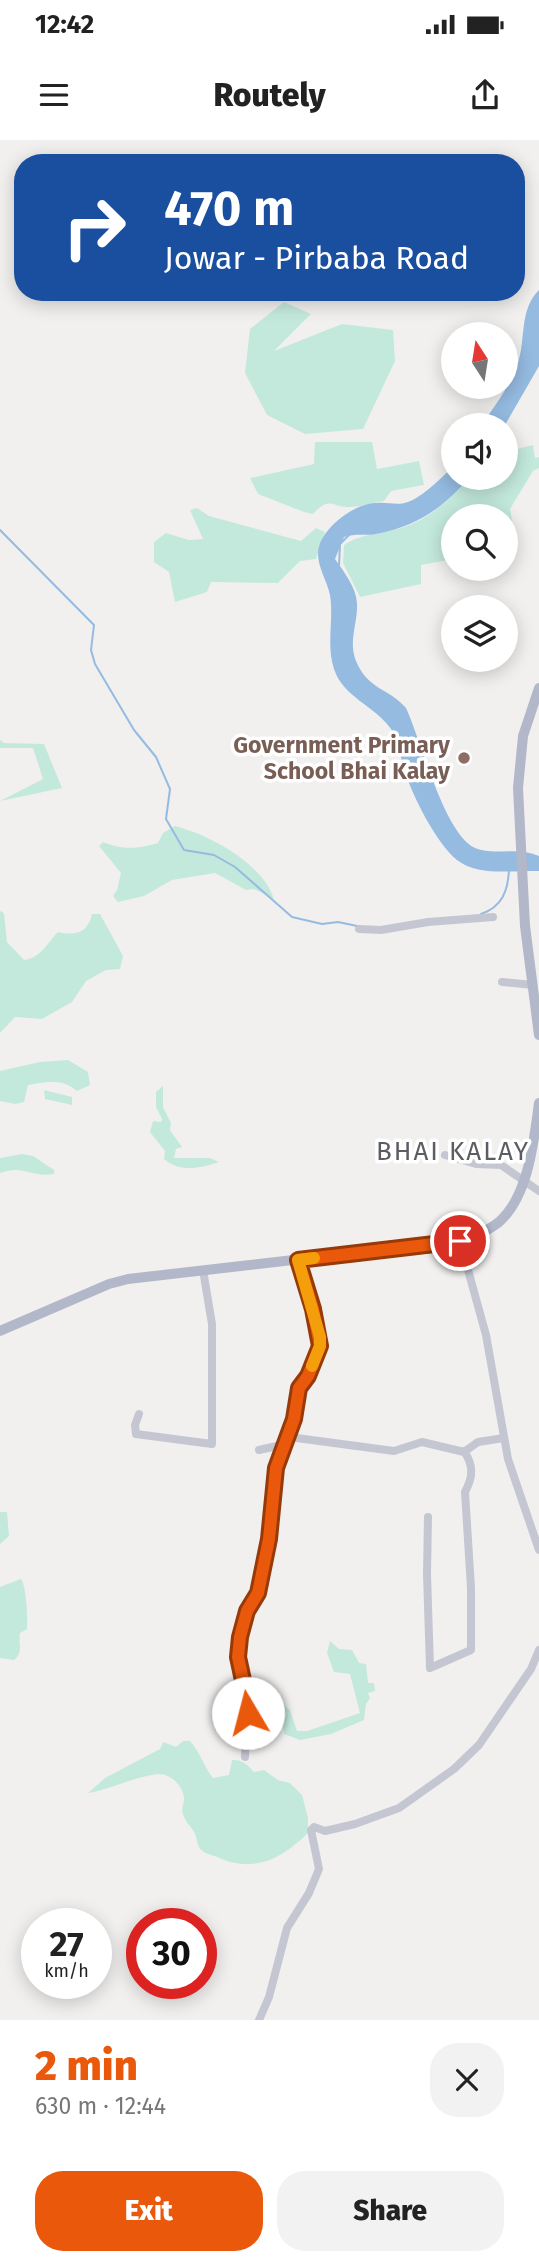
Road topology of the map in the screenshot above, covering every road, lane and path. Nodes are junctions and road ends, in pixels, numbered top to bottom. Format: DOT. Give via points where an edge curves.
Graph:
graph roads {
  1 [pos="539,688"];
  2 [pos="493,917"];
  3 [pos="359,929"];
  4 [pos="502,982"];
  5 [pos="533,985"];
  6 [pos="539,1035"];
  7 [pos="539,1103"];
  8 [pos="445,1155"];
  9 [pos="524,1180"];
  10 [pos="539,1191"];
  11 [pos="460,1241"];
  12 [pos="298,1260"];
  13 [pos="203,1270"];
  14 [pos="0,1331"];
  15 [pos="139,1414"];
  16 [pos="504,1438"];
  17 [pos="288,1441"];
  18 [pos="260,1451"];
  19 [pos="464,1451"];
  20 [pos="428,1517"];
  21 [pos="539,1550"];
  22 [pos="539,1650"];
  23 [pos="246,1758"];
  24 [pos="259,2020"];
  1 -- 5 [label="main road" via="523,736 518,788 524,926"];
  2 -- 3 [label="street"];
  4 -- 5 [label="street"];
  5 -- 6 [label="main road"];
  7 -- 9 [label="main road"];
  8 -- 9 [label="street" via="501,1166"];
  9 -- 10 [label="street"];
  9 -- 11 [label="main road" via="502,1220"];
  11 -- 12 [label="main road"];
  11 -- 16 [label="street" via="486,1335"];
  12 -- 13 [label="main road"];
  12 -- 17 [label="street" via="320,1346 299,1388"];
  13 -- 14 [label="main road" via="109,1284"];
  13 -- 15 [label="street" via="212,1324 212,1444 136,1434"];
  16 -- 19 [label="street" via="478,1442"];
  16 -- 21 [label="street"];
  17 -- 18 [label="street"];
  17 -- 19 [label="street" via="394,1451 422,1441"];
  17 -- 23 [label="street" via="276,1468 258,1593 247,1611 239,1649 247,1699"];
  19 -- 20 [label="street" via="472,1478 465,1492 471,1650 430,1668"];
  22 -- 24 [label="street" via="531,1670 479,1745 454,1769 399,1808 355,1825 325,1832 311,1830 319,1869 287,1928"];
}
